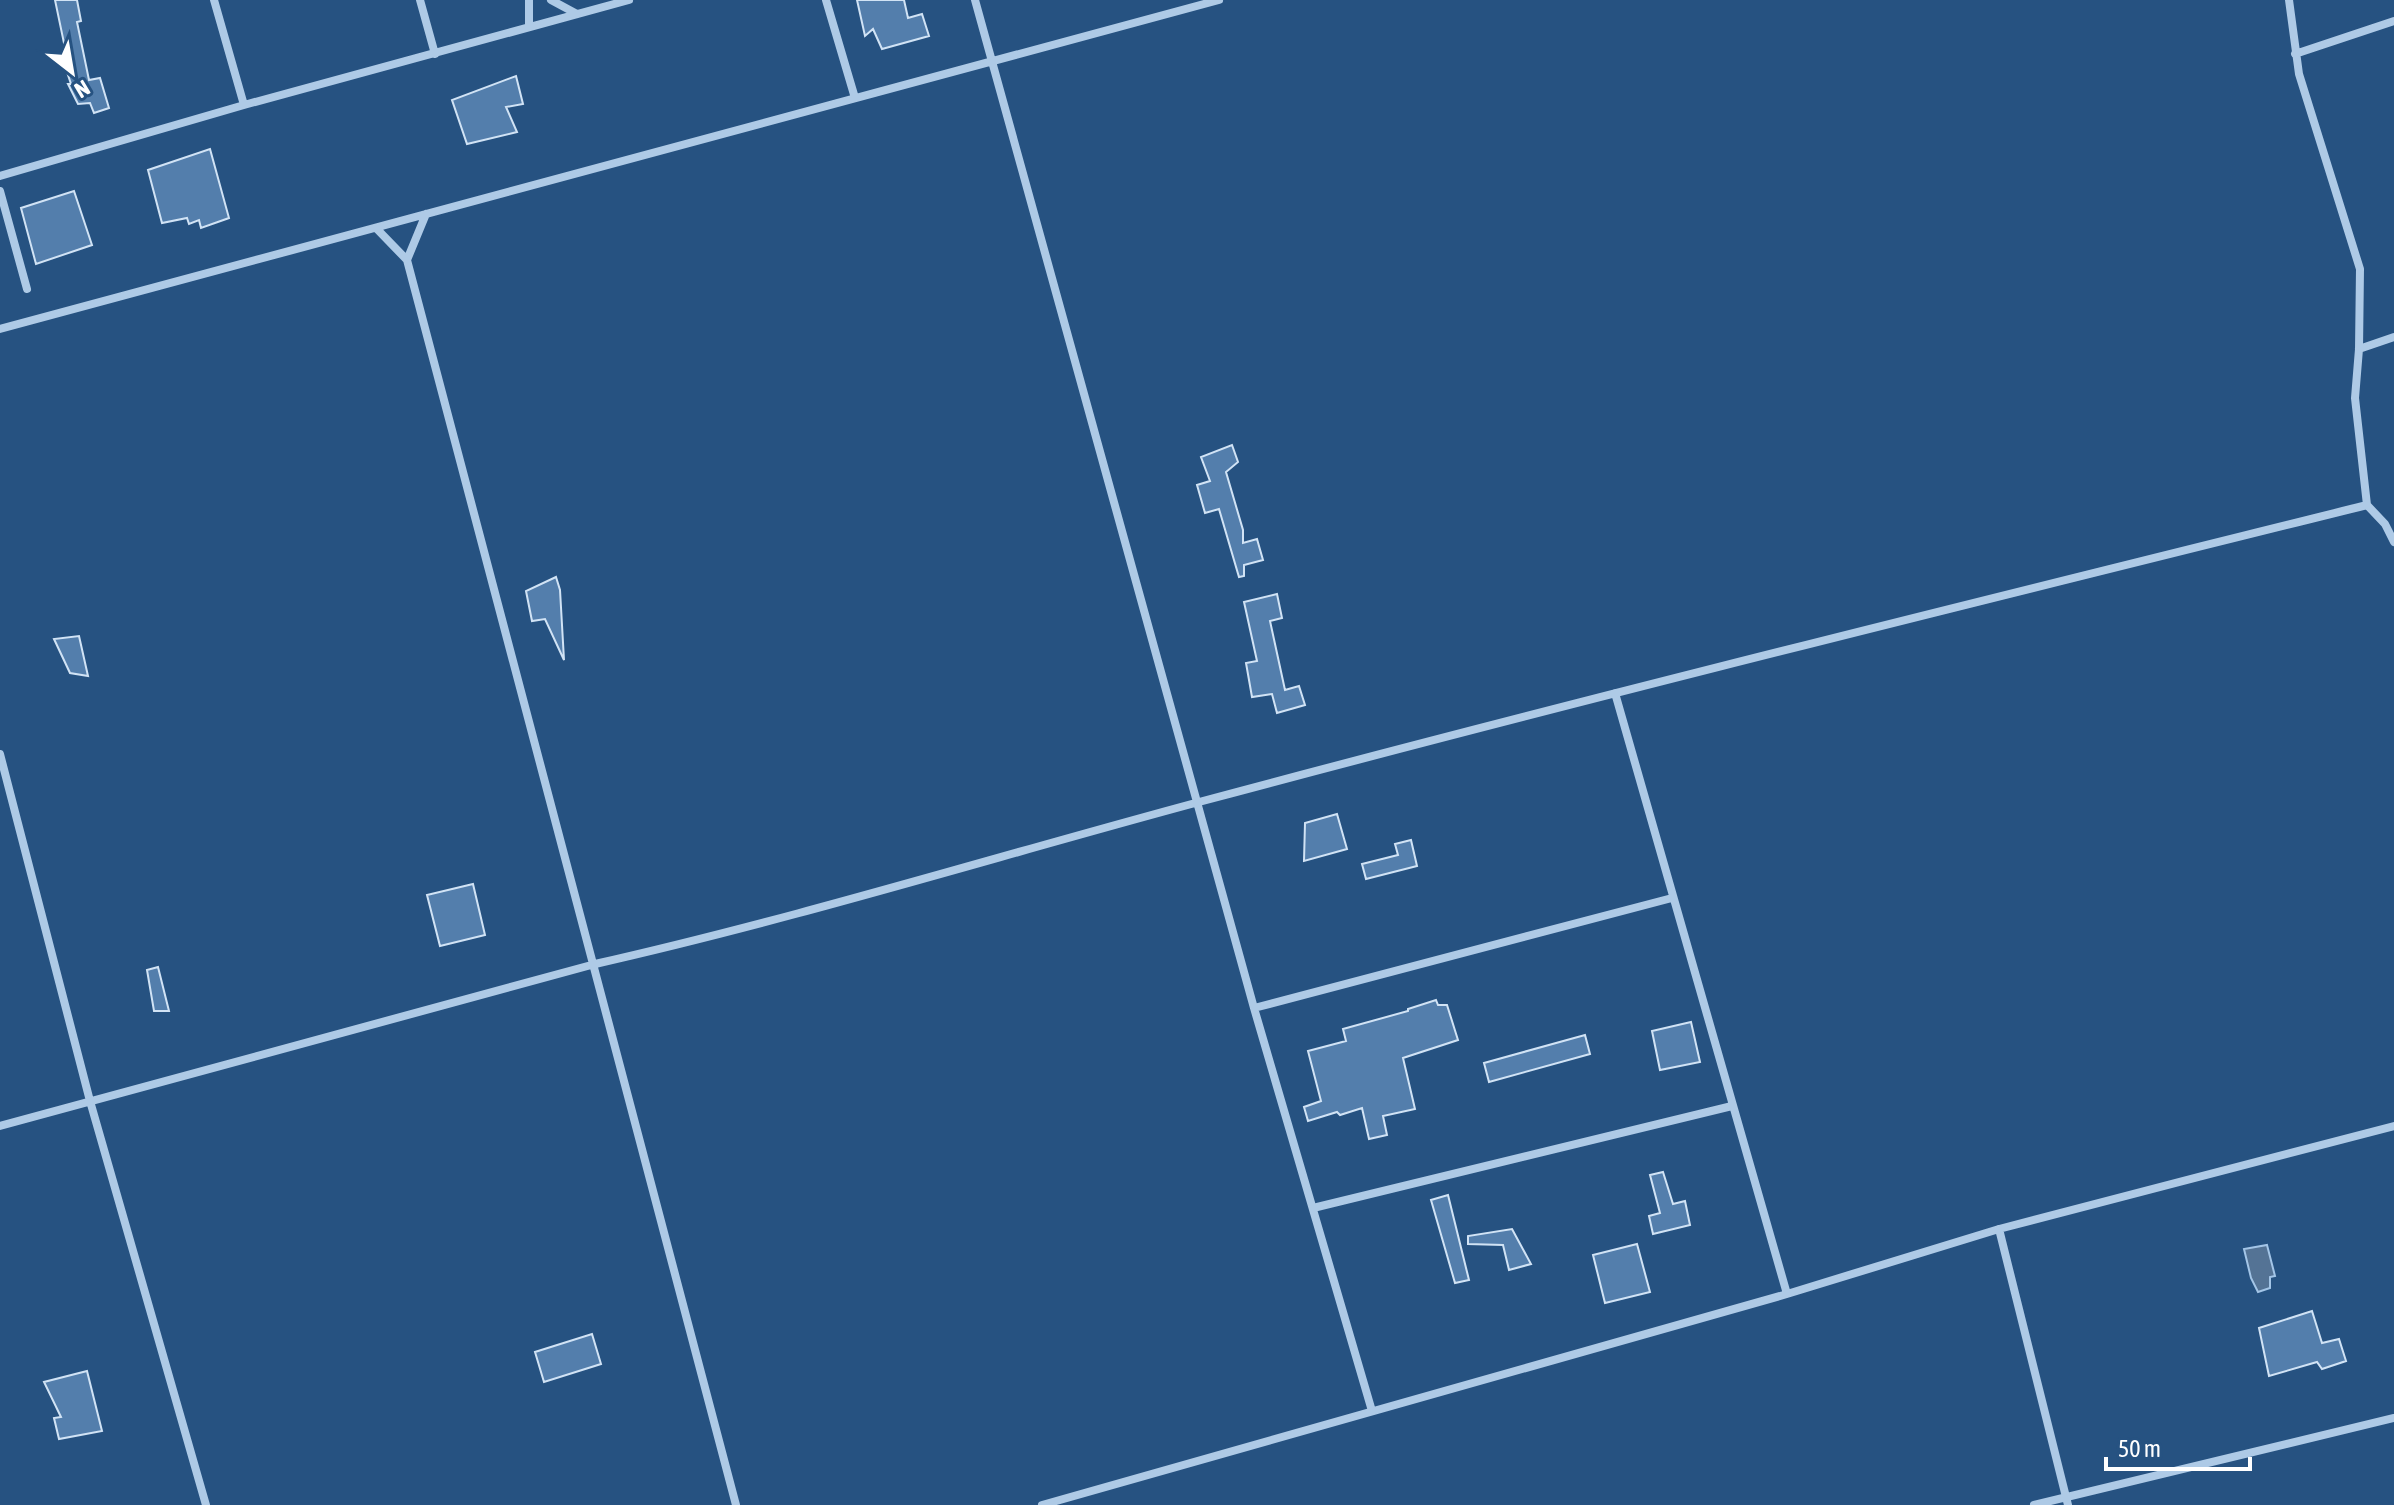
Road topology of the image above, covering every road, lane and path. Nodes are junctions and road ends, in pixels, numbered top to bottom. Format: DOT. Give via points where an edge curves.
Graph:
graph roads {
  1 [pos="214,0"];
  2 [pos="420,0"];
  3 [pos="529,0"];
  4 [pos="551,0"];
  5 [pos="629,0"];
  6 [pos="826,0"];
  7 [pos="975,0"];
  8 [pos="1219,0"];
  9 [pos="2289,0"];
  10 [pos="578,14"];
  11 [pos="2394,21"];
  12 [pos="529,27"];
  13 [pos="435,54"];
  14 [pos="2295,54"];
  15 [pos="991,62"];
  16 [pos="855,98"];
  17 [pos="244,105"];
  18 [pos="0,176"];
  19 [pos="0,191"];
  20 [pos="426,214"];
  21 [pos="376,228"];
  22 [pos="407,260"];
  23 [pos="27,289"];
  24 [pos="0,329"];
  25 [pos="2394,337"];
  26 [pos="2359,349"];
  27 [pos="2367,505"];
  28 [pos="2394,542"];
  29 [pos="1615,693"];
  30 [pos="0,754"];
  31 [pos="1199,802"];
  32 [pos="1672,898"];
  33 [pos="595,964"];
  34 [pos="1254,1008"];
  35 [pos="90,1101"];
  36 [pos="1732,1106"];
  37 [pos="0,1126"];
  38 [pos="2394,1126"];
  39 [pos="1313,1208"];
  40 [pos="1999,1229"];
  41 [pos="1787,1294"];
  42 [pos="1372,1411"];
  43 [pos="2394,1418"];
  44 [pos="2067,1501"];
  45 [pos="206,1505"];
  46 [pos="736,1505"];
  47 [pos="1042,1505"];
  48 [pos="2034,1505"];
  1 -- 17 [label="street"];
  2 -- 13 [label="street"];
  3 -- 12 [label="street"];
  4 -- 10 [label="street"];
  5 -- 10 [label="street"];
  6 -- 16 [label="street"];
  7 -- 15 [label="street"];
  8 -- 15 [label="street"];
  9 -- 14 [label="street"];
  10 -- 12 [label="street"];
  11 -- 14 [label="street"];
  12 -- 13 [label="street"];
  13 -- 17 [label="street"];
  14 -- 26 [label="street" via="2360,269"];
  15 -- 16 [label="street"];
  15 -- 31 [label="street"];
  16 -- 20 [label="street"];
  17 -- 18 [label="street"];
  19 -- 23 [label="street"];
  20 -- 21 [label="street"];
  20 -- 22 [label="street"];
  21 -- 22 [label="street"];
  21 -- 24 [label="street"];
  22 -- 33 [label="street"];
  25 -- 26 [label="street"];
  26 -- 27 [label="street" via="2355,398"];
  27 -- 28 [label="street"];
  27 -- 29 [label="street"];
  29 -- 31 [label="street"];
  29 -- 32 [label="street"];
  30 -- 35 [label="street"];
  31 -- 33 [label="street" via="694,942"];
  31 -- 34 [label="street"];
  32 -- 34 [label="street"];
  32 -- 36 [label="street"];
  33 -- 35 [label="street"];
  33 -- 46 [label="street"];
  34 -- 39 [label="street"];
  35 -- 37 [label="street"];
  35 -- 45 [label="street"];
  36 -- 39 [label="street"];
  36 -- 41 [label="street"];
  38 -- 40 [label="street"];
  39 -- 42 [label="street"];
  40 -- 41 [label="street"];
  40 -- 44 [label="street"];
  41 -- 42 [label="street"];
  42 -- 47 [label="street"];
  43 -- 44 [label="street"];
  44 -- 48 [label="street"];
}
